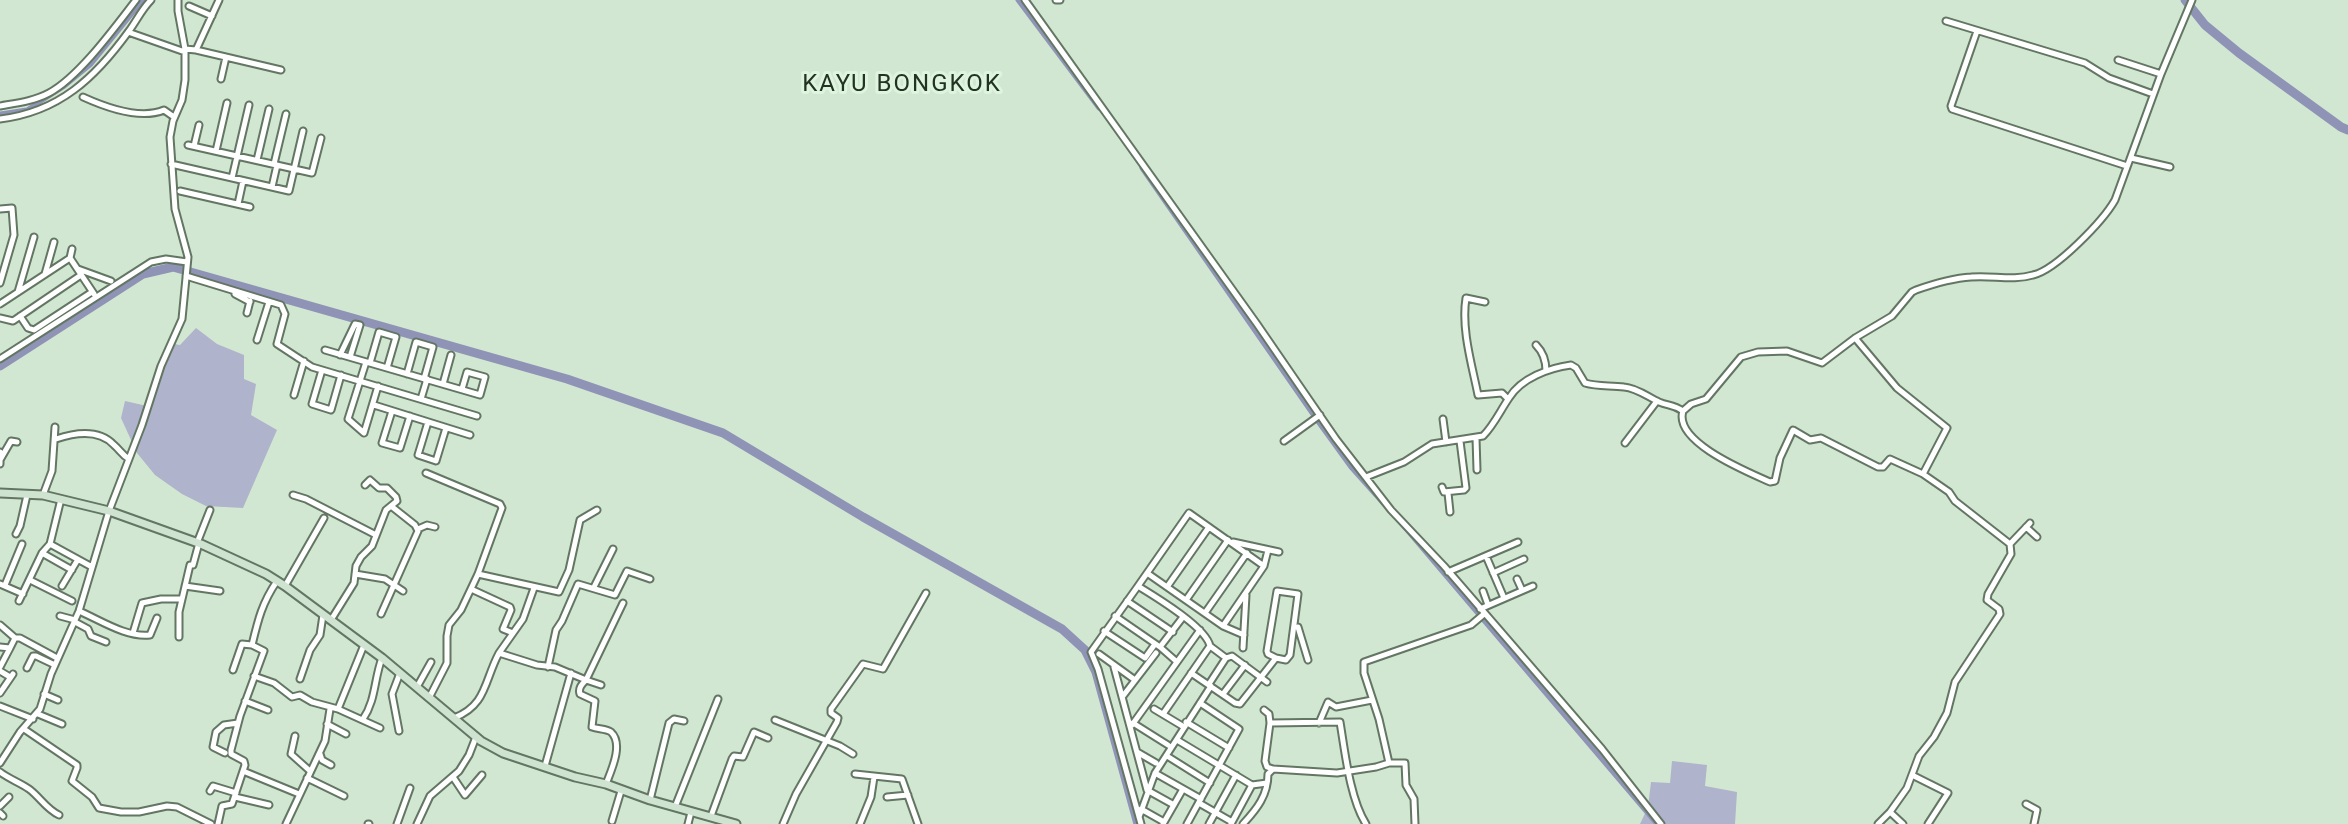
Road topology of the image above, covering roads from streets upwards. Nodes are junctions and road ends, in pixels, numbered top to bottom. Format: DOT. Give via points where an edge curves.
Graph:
graph roads {
  1 [pos="136,0"];
  2 [pos="151,0"];
  3 [pos="178,0"];
  4 [pos="219,0"];
  5 [pos="1025,0"];
  6 [pos="1032,3"];
  7 [pos="2190,3"];
  8 [pos="189,6"];
  9 [pos="212,16"];
  10 [pos="1946,21"];
  11 [pos="1977,31"];
  12 [pos="128,32"];
  13 [pos="196,50"];
  14 [pos="185,51"];
  15 [pos="226,57"];
  16 [pos="2118,60"];
  17 [pos="81,67"];
  18 [pos="281,70"];
  19 [pos="89,74"];
  20 [pos="2161,74"];
  21 [pos="221,79"];
  22 [pos="78,93"];
  23 [pos="2153,94"];
  24 [pos="227,103"];
  25 [pos="249,105"];
  26 [pos="0,106"];
  27 [pos="269,109"];
  28 [pos="286,114"];
  29 [pos="174,117"];
  30 [pos="0,119"];
  31 [pos="199,125"];
  32 [pos="303,131"];
  33 [pos="321,138"];
  34 [pos="216,151"];
  35 [pos="237,156"];
  36 [pos="2131,158"];
  37 [pos="257,160"];
  38 [pos="171,164"];
  39 [pos="276,165"];
  40 [pos="2127,166"];
  41 [pos="2170,167"];
  42 [pos="295,169"];
  43 [pos="232,178"];
  44 [pos="243,181"];
  45 [pos="272,187"];
  46 [pos="180,191"];
  47 [pos="238,204"];
  48 [pos="250,207"];
  49 [pos="0,209"];
  50 [pos="34,237"];
  51 [pos="54,242"];
  52 [pos="72,249"];
  53 [pos="70,258"];
  54 [pos="77,268"];
  55 [pos="187,270"];
  56 [pos="45,275"];
  57 [pos="81,275"];
  58 [pos="111,281"];
  59 [pos="0,283"];
  60 [pos="17,293"];
  61 [pos="94,295"];
  62 [pos="251,299"];
  63 [pos="269,302"];
  64 [pos="1485,302"];
  65 [pos="0,304"];
  66 [pos="247,313"];
  67 [pos="20,316"];
  68 [pos="0,318"];
  69 [pos="1855,338"];
  70 [pos="257,340"];
  71 [pos="1536,345"];
  72 [pos="325,350"];
  73 [pos="340,355"];
  74 [pos="451,355"];
  75 [pos="350,357"];
  76 [pos="0,359"];
  77 [pos="304,361"];
  78 [pos="368,362"];
  79 [pos="387,368"];
  80 [pos="322,370"];
  81 [pos="1546,371"];
  82 [pos="407,374"];
  83 [pos="341,375"];
  84 [pos="425,379"];
  85 [pos="361,381"];
  86 [pos="443,384"];
  87 [pos="378,386"];
  88 [pos="462,389"];
  89 [pos="294,395"];
  90 [pos="421,399"];
  91 [pos="1508,399"];
  92 [pos="1657,401"];
  93 [pos="374,405"];
  94 [pos="392,411"];
  95 [pos="1683,411"];
  96 [pos="410,416"];
  97 [pos="477,416"];
  98 [pos="1318,416"];
  99 [pos="1443,419"];
  100 [pos="428,422"];
  101 [pos="55,427"];
  102 [pos="446,428"];
  103 [pos="470,435"];
  104 [pos="1476,438"];
  105 [pos="56,439"];
  106 [pos="1284,441"];
  107 [pos="1460,441"];
  108 [pos="17,442"];
  109 [pos="1446,442"];
  110 [pos="1625,443"];
  111 [pos="0,452"];
  112 [pos="129,459"];
  113 [pos="0,462"];
  114 [pos="1477,470"];
  115 [pos="426,473"];
  116 [pos="1923,474"];
  117 [pos="1366,477"];
  118 [pos="365,485"];
  119 [pos="1442,487"];
  120 [pos="1448,493"];
  121 [pos="0,495"];
  122 [pos="27,495"];
  123 [pos="43,495"];
  124 [pos="293,495"];
  125 [pos="61,499"];
  126 [pos="391,506"];
  127 [pos="210,510"];
  128 [pos="597,510"];
  129 [pos="109,511"];
  130 [pos="1450,512"];
  131 [pos="324,518"];
  132 [pos="435,527"];
  133 [pos="1209,527"];
  134 [pos="418,529"];
  135 [pos="16,534"];
  136 [pos="376,535"];
  137 [pos="2037,537"];
  138 [pos="1229,541"];
  139 [pos="1518,542"];
  140 [pos="198,543"];
  141 [pos="22,544"];
  142 [pos="50,544"];
  143 [pos="2010,544"];
  144 [pos="613,549"];
  145 [pos="1268,550"];
  146 [pos="1279,552"];
  147 [pos="42,553"];
  148 [pos="1247,553"];
  149 [pos="1486,556"];
  150 [pos="1524,559"];
  151 [pos="77,561"];
  152 [pos="1264,566"];
  153 [pos="92,567"];
  154 [pos="72,570"];
  155 [pos="1448,572"];
  156 [pos="1147,573"];
  157 [pos="1493,573"];
  158 [pos="355,574"];
  159 [pos="478,574"];
  160 [pos="650,579"];
  161 [pos="1517,579"];
  162 [pos="30,580"];
  163 [pos="277,581"];
  164 [pos="564,582"];
  165 [pos="2,584"];
  166 [pos="394,584"];
  167 [pos="578,584"];
  168 [pos="62,586"];
  169 [pos="185,586"];
  170 [pos="285,586"];
  171 [pos="1138,586"];
  172 [pos="1533,586"];
  173 [pos="1167,587"];
  174 [pos="534,588"];
  175 [pos="593,588"];
  176 [pos="471,589"];
  177 [pos="1522,590"];
  178 [pos="220,591"];
  179 [pos="403,591"];
  180 [pos="1483,591"];
  181 [pos="926,593"];
  182 [pos="23,594"];
  183 [pos="1246,594"];
  184 [pos="1504,598"];
  185 [pos="181,599"];
  186 [pos="1186,600"];
  187 [pos="19,601"];
  188 [pos="72,601"];
  189 [pos="1127,601"];
  190 [pos="623,603"];
  191 [pos="1488,605"];
  192 [pos="79,611"];
  193 [pos="1205,613"];
  194 [pos="1482,613"];
  195 [pos="323,614"];
  196 [pos="381,614"];
  197 [pos="60,616"];
  198 [pos="1115,616"];
  199 [pos="1183,617"];
  200 [pos="157,618"];
  201 [pos="331,620"];
  202 [pos="75,621"];
  203 [pos="1296,622"];
  204 [pos="0,625"];
  205 [pos="1223,626"];
  206 [pos="1200,630"];
  207 [pos="1104,631"];
  208 [pos="1173,632"];
  209 [pos="133,633"];
  210 [pos="513,633"];
  211 [pos="1244,635"];
  212 [pos="179,637"];
  213 [pos="15,638"];
  214 [pos="106,642"];
  215 [pos="252,645"];
  216 [pos="364,645"];
  217 [pos="1210,646"];
  218 [pos="0,647"];
  219 [pos="10,648"];
  220 [pos="1157,648"];
  221 [pos="1243,648"];
  222 [pos="499,653"];
  223 [pos="1099,654"];
  224 [pos="382,658"];
  225 [pos="1226,658"];
  226 [pos="1276,658"];
  227 [pos="1308,660"];
  228 [pos="56,661"];
  229 [pos="431,662"];
  230 [pos="1177,662"];
  231 [pos="1245,665"];
  232 [pos="548,667"];
  233 [pos="1114,667"];
  234 [pos="27,668"];
  235 [pos="0,669"];
  236 [pos="233,670"];
  237 [pos="400,673"];
  238 [pos="571,673"];
  239 [pos="1191,673"];
  240 [pos="254,676"];
  241 [pos="1260,676"];
  242 [pos="300,679"];
  243 [pos="586,680"];
  244 [pos="1135,680"];
  245 [pos="1267,682"];
  246 [pos="601,685"];
  247 [pos="1210,685"];
  248 [pos="417,687"];
  249 [pos="0,693"];
  250 [pos="44,694"];
  251 [pos="1223,694"];
  252 [pos="1123,696"];
  253 [pos="429,698"];
  254 [pos="718,699"];
  255 [pos="58,700"];
  256 [pos="1372,700"];
  257 [pos="245,701"];
  258 [pos="1200,703"];
  259 [pos="0,706"];
  260 [pos="330,709"];
  261 [pos="338,709"];
  262 [pos="1154,709"];
  263 [pos="268,710"];
  264 [pos="1264,710"];
  265 [pos="1163,714"];
  266 [pos="36,716"];
  267 [pos="454,718"];
  268 [pos="363,719"];
  269 [pos="775,720"];
  270 [pos="684,721"];
  271 [pos="238,723"];
  272 [pos="1270,723"];
  273 [pos="1319,723"];
  274 [pos="62,724"];
  275 [pos="327,724"];
  276 [pos="1132,724"];
  277 [pos="1185,725"];
  278 [pos="380,728"];
  279 [pos="24,729"];
  280 [pos="399,731"];
  281 [pos="346,734"];
  282 [pos="295,736"];
  283 [pos="476,736"];
  284 [pos="768,738"];
  285 [pos="825,740"];
  286 [pos="1177,740"];
  287 [pos="1168,745"];
  288 [pos="1229,748"];
  289 [pos="1136,751"];
  290 [pos="225,753"];
  291 [pos="319,753"];
  292 [pos="853,754"];
  293 [pos="1167,756"];
  294 [pos="0,763"];
  295 [pos="1156,763"];
  296 [pos="1389,763"];
  297 [pos="331,765"];
  298 [pos="545,766"];
  299 [pos="1219,766"];
  300 [pos="1273,769"];
  301 [pos="243,771"];
  302 [pos="310,771"];
  303 [pos="1348,771"];
  304 [pos="0,772"];
  305 [pos="1155,773"];
  306 [pos="855,774"];
  307 [pos="482,775"];
  308 [pos="1236,775"];
  309 [pos="1912,775"];
  310 [pos="453,777"];
  311 [pos="874,777"];
  312 [pos="307,778"];
  313 [pos="1210,783"];
  314 [pos="1268,783"];
  315 [pos="606,784"];
  316 [pos="1252,785"];
  317 [pos="410,788"];
  318 [pos="1183,789"];
  319 [pos="1147,790"];
  320 [pos="210,791"];
  321 [pos="621,791"];
  322 [pos="299,794"];
  323 [pos="235,795"];
  324 [pos="908,795"];
  325 [pos="344,796"];
  326 [pos="9,797"];
  327 [pos="887,797"];
  328 [pos="650,800"];
  329 [pos="1200,801"];
  330 [pos="2026,804"];
  331 [pos="269,805"];
  332 [pos="1174,805"];
  333 [pos="0,806"];
  334 [pos="675,807"];
  335 [pos="1141,809"];
  336 [pos="691,812"];
  337 [pos="1215,812"];
  338 [pos="1890,812"];
  339 [pos="59,815"];
  340 [pos="715,820"];
  341 [pos="612,821"];
  342 [pos="1140,821"];
  343 [pos="1164,823"];
  344 [pos="1232,823"];
  345 [pos="211,824"];
  346 [pos="218,824"];
  347 [pos="286,824"];
  348 [pos="397,824"];
  349 [pos="417,824"];
  350 [pos="688,824"];
  351 [pos="736,824"];
  352 [pos="783,824"];
  353 [pos="860,824"];
  354 [pos="918,824"];
  355 [pos="1187,824"];
  356 [pos="1209,824"];
  357 [pos="1243,824"];
  358 [pos="1366,824"];
  359 [pos="1415,824"];
  360 [pos="1661,824"];
  361 [pos="1878,824"];
  362 [pos="1903,824"];
  363 [pos="1928,824"];
  364 [pos="2034,824"];
  1 -- 17 [label="street"];
  2 -- 12 [label="street"];
  3 -- 14 [label="street"];
  4 -- 9 [label="street"];
  5 -- 6 [label="street"];
  6 -- 98 [label="street"];
  7 -- 20 [label="street"];
  8 -- 9 [label="street"];
  9 -- 13 [label="street"];
  10 -- 11 [label="street"];
  11 -- 23 [label="street" via="2085,63"];
  11 -- 40 [label="street" via="1952,109"];
  12 -- 14 [label="street"];
  12 -- 19 [label="street"];
  13 -- 14 [label="street"];
  13 -- 15 [label="street"];
  14 -- 29 [label="street" via="183,95"];
  15 -- 18 [label="street"];
  15 -- 21 [label="street"];
  16 -- 20 [label="street"];
  17 -- 19 [label="street"];
  17 -- 26 [label="street" via="35,100"];
  19 -- 22 [label="street"];
  20 -- 23 [label="street"];
  22 -- 29 [label="street" via="110,108 164,110"];
  22 -- 30 [label="street" via="44,109"];
  23 -- 36 [label="street"];
  24 -- 34 [label="street"];
  25 -- 35 [label="street"];
  27 -- 37 [label="street"];
  28 -- 39 [label="street"];
  29 -- 38 [label="street"];
  31 -- 34 [label="street" via="191,145"];
  32 -- 42 [label="street"];
  33 -- 42 [label="street" via="312,173"];
  34 -- 35 [label="street"];
  35 -- 37 [label="street"];
  35 -- 43 [label="street"];
  36 -- 40 [label="street"];
  36 -- 41 [label="street"];
  37 -- 39 [label="street"];
  38 -- 43 [label="street"];
  38 -- 55 [label="street"];
  39 -- 42 [label="street"];
  39 -- 45 [label="street"];
  40 -- 69 [label="street" via="2106,216 2053,265 2035,275 1971,277 1920,288 1892,316"];
  42 -- 45 [label="street" via="289,191"];
  43 -- 44 [label="street"];
  44 -- 45 [label="street"];
  44 -- 47 [label="street"];
  46 -- 47 [label="street"];
  47 -- 48 [label="street"];
  49 -- 59 [label="street" via="12,208 14,235"];
  50 -- 60 [label="street"];
  51 -- 56 [label="street"];
  52 -- 53 [label="street"];
  53 -- 54 [label="street"];
  53 -- 56 [label="street"];
  54 -- 57 [label="street"];
  54 -- 58 [label="street"];
  55 -- 61 [label="street" via="166,259 151,262"];
  55 -- 62 [label="street"];
  55 -- 112 [label="street" via="182,319"];
  56 -- 60 [label="street"];
  57 -- 61 [label="street"];
  57 -- 67 [label="street"];
  60 -- 65 [label="street"];
  61 -- 67 [label="street" via="34,330"];
  61 -- 76 [label="street"];
  62 -- 63 [label="street"];
  62 -- 66 [label="street"];
  63 -- 70 [label="street"];
  63 -- 77 [label="street" via="281,305 285,314 277,344"];
  64 -- 91 [label="street" via="1466,298 1465,307 1478,395 1502,393"];
  67 -- 68 [label="street" via="13,321"];
  69 -- 95 [label="street" via="1822,363 1787,351 1741,357 1706,399"];
  69 -- 116 [label="street" via="1897,388 1947,428"];
  71 -- 81 [label="street"];
  72 -- 73 [label="street"];
  73 -- 75 [label="street"];
  73 -- 75 [label="street" via="355,324 360,325"];
  74 -- 86 [label="street"];
  75 -- 78 [label="street"];
  77 -- 80 [label="street"];
  77 -- 89 [label="street"];
  78 -- 79 [label="street"];
  78 -- 79 [label="street" via="379,332 396,337"];
  78 -- 85 [label="street"];
  79 -- 82 [label="street"];
  80 -- 83 [label="street"];
  80 -- 83 [label="street" via="312,404 331,410"];
  81 -- 91 [label="street"];
  81 -- 92 [label="street" via="1571,365 1585,383 1627,387"];
  82 -- 84 [label="street"];
  82 -- 84 [label="street" via="416,342 433,347"];
  83 -- 85 [label="street"];
  84 -- 86 [label="street"];
  84 -- 90 [label="street"];
  85 -- 87 [label="street"];
  85 -- 93 [label="street" via="348,419 364,433"];
  86 -- 88 [label="street"];
  87 -- 90 [label="street"];
  87 -- 93 [label="street"];
  88 -- 88 [label="street" via="480,395 485,377 467,372"];
  90 -- 97 [label="street"];
  91 -- 104 [label="street" via="1487,432"];
  92 -- 95 [label="street"];
  92 -- 110 [label="street"];
  93 -- 94 [label="street"];
  94 -- 96 [label="street"];
  94 -- 96 [label="street" via="382,443 400,448"];
  95 -- 116 [label="street" via="1682,426 1692,437 1722,460 1773,482 1793,430 1878,467 1890,459"];
  96 -- 100 [label="street"];
  98 -- 106 [label="street"];
  98 -- 117 [label="street"];
  99 -- 109 [label="street"];
  100 -- 102 [label="street"];
  100 -- 102 [label="street" via="418,455 436,461"];
  101 -- 105 [label="street"];
  102 -- 103 [label="street"];
  104 -- 107 [label="street"];
  104 -- 114 [label="street"];
  105 -- 112 [label="street" via="78,432 95,435 112,442"];
  105 -- 123 [label="street"];
  107 -- 109 [label="street"];
  107 -- 120 [label="street" via="1466,488"];
  108 -- 113 [label="street" via="11,441"];
  109 -- 117 [label="street"];
  111 -- 113 [label="street"];
  112 -- 129 [label="street"];
  115 -- 159 [label="street" via="502,506"];
  116 -- 143 [label="street"];
  117 -- 155 [label="street"];
  118 -- 126 [label="street" via="370,480 388,489 397,499"];
  119 -- 120 [label="street"];
  120 -- 130 [label="street"];
  121 -- 122 [label="street"];
  122 -- 123 [label="street"];
  122 -- 135 [label="street"];
  123 -- 125 [label="street"];
  124 -- 136 [label="street"];
  125 -- 129 [label="street"];
  125 -- 142 [label="street"];
  126 -- 134 [label="street"];
  126 -- 136 [label="street"];
  127 -- 140 [label="street"];
  128 -- 164 [label="street" via="580,520"];
  129 -- 140 [label="street"];
  129 -- 153 [label="street"];
  131 -- 170 [label="street"];
  132 -- 134 [label="street"];
  133 -- 138 [label="street"];
  133 -- 156 [label="street" via="1189,513"];
  133 -- 173 [label="street"];
  134 -- 166 [label="street"];
  136 -- 158 [label="street"];
  137 -- 143 [label="street" via="2028,525"];
  138 -- 145 [label="street"];
  138 -- 148 [label="street"];
  138 -- 186 [label="street"];
  139 -- 149 [label="street"];
  140 -- 163 [label="street"];
  140 -- 169 [label="street"];
  141 -- 165 [label="street"];
  142 -- 147 [label="street"];
  142 -- 151 [label="street"];
  143 -- 309 [label="street" via="2011,554 1987,597 2000,614 1955,682 1947,713"];
  144 -- 175 [label="street"];
  145 -- 146 [label="street"];
  145 -- 152 [label="street"];
  147 -- 154 [label="street"];
  147 -- 162 [label="street"];
  148 -- 152 [label="street"];
  148 -- 193 [label="street"];
  149 -- 155 [label="street"];
  149 -- 157 [label="street"];
  150 -- 157 [label="street"];
  151 -- 153 [label="street"];
  151 -- 154 [label="street"];
  152 -- 183 [label="street"];
  153 -- 192 [label="street"];
  154 -- 168 [label="street"];
  155 -- 194 [label="street"];
  156 -- 171 [label="street"];
  156 -- 173 [label="street"];
  157 -- 184 [label="street"];
  158 -- 166 [label="street"];
  158 -- 201 [label="street"];
  159 -- 174 [label="street"];
  159 -- 176 [label="street"];
  160 -- 175 [label="street" via="627,571 617,594"];
  161 -- 177 [label="street"];
  162 -- 182 [label="street"];
  162 -- 188 [label="street"];
  163 -- 170 [label="street"];
  163 -- 215 [label="street" via="257,619"];
  164 -- 167 [label="street"];
  164 -- 174 [label="street" via="557,593"];
  165 -- 182 [label="street"];
  166 -- 179 [label="street"];
  166 -- 196 [label="street"];
  167 -- 175 [label="street"];
  167 -- 232 [label="street" via="556,630"];
  169 -- 178 [label="street"];
  169 -- 185 [label="street"];
  170 -- 195 [label="street"];
  171 -- 189 [label="street"];
  171 -- 199 [label="street"];
  172 -- 177 [label="street"];
  173 -- 186 [label="street"];
  174 -- 210 [label="street"];
  176 -- 210 [label="street" via="510,607 503,629"];
  176 -- 253 [label="street" via="449,625 447,663"];
  177 -- 184 [label="street"];
  180 -- 191 [label="street"];
  181 -- 285 [label="street" via="883,669 864,663 854,676 830,712 838,719"];
  182 -- 187 [label="street"];
  183 -- 205 [label="street"];
  183 -- 211 [label="street"];
  184 -- 191 [label="street"];
  185 -- 209 [label="street" via="142,603"];
  185 -- 212 [label="street"];
  186 -- 193 [label="street"];
  189 -- 198 [label="street"];
  189 -- 208 [label="street"];
  190 -- 243 [label="street"];
  191 -- 194 [label="street"];
  192 -- 202 [label="street"];
  192 -- 209 [label="street"];
  193 -- 205 [label="street"];
  194 -- 256 [label="street" via="1471,625 1365,660"];
  194 -- 360 [label="street"];
  195 -- 201 [label="street"];
  195 -- 242 [label="street" via="320,635"];
  197 -- 202 [label="street"];
  198 -- 207 [label="street"];
  198 -- 220 [label="street"];
  199 -- 206 [label="street"];
  199 -- 208 [label="street"];
  200 -- 209 [label="street" via="148,636"];
  201 -- 216 [label="street"];
  202 -- 214 [label="street"];
  202 -- 228 [label="street"];
  203 -- 226 [label="street" via="1290,655 1286,660"];
  203 -- 226 [label="street" via="1298,594 1277,591 1267,651"];
  203 -- 227 [label="street"];
  204 -- 213 [label="street"];
  205 -- 211 [label="street"];
  206 -- 217 [label="street"];
  206 -- 230 [label="street"];
  207 -- 220 [label="street" via="1145,658"];
  207 -- 342 [label="street" via="1091,652"];
  208 -- 220 [label="street"];
  210 -- 222 [label="street"];
  211 -- 221 [label="street"];
  213 -- 219 [label="street"];
  213 -- 228 [label="street"];
  215 -- 236 [label="street" via="241,645"];
  215 -- 240 [label="street" via="264,651"];
  216 -- 224 [label="street"];
  216 -- 261 [label="street"];
  217 -- 225 [label="street"];
  217 -- 239 [label="street"];
  218 -- 219 [label="street"];
  219 -- 235 [label="street"];
  220 -- 230 [label="street"];
  220 -- 244 [label="street"];
  222 -- 232 [label="street"];
  222 -- 267 [label="street" via="477,704"];
  223 -- 233 [label="street"];
  224 -- 237 [label="street"];
  224 -- 268 [label="street" via="373,701"];
  225 -- 231 [label="street"];
  225 -- 247 [label="street"];
  226 -- 241 [label="street"];
  228 -- 234 [label="street" via="36,656"];
  228 -- 250 [label="street"];
  229 -- 248 [label="street"];
  230 -- 276 [label="street"];
  231 -- 241 [label="street"];
  231 -- 251 [label="street"];
  232 -- 238 [label="street"];
  233 -- 244 [label="street"];
  233 -- 252 [label="street"];
  235 -- 249 [label="street" via="11,675"];
  237 -- 248 [label="street"];
  237 -- 280 [label="street" via="392,694"];
  238 -- 243 [label="street"];
  238 -- 298 [label="street"];
  239 -- 247 [label="street"];
  239 -- 265 [label="street"];
  240 -- 257 [label="street"];
  240 -- 260 [label="street" via="292,697 300,695"];
  241 -- 245 [label="street"];
  241 -- 251 [label="street" via="1240,704"];
  243 -- 246 [label="street"];
  243 -- 315 [label="street" via="579,692 595,701 592,726 610,731 615,742"];
  244 -- 252 [label="street"];
  247 -- 251 [label="street"];
  247 -- 258 [label="street"];
  248 -- 253 [label="street"];
  250 -- 255 [label="street"];
  250 -- 266 [label="street"];
  252 -- 276 [label="street"];
  253 -- 267 [label="street"];
  254 -- 334 [label="street"];
  256 -- 273 [label="street" via="1336,707 1328,702"];
  256 -- 296 [label="street"];
  257 -- 263 [label="street"];
  257 -- 271 [label="street"];
  258 -- 277 [label="street"];
  258 -- 288 [label="street" via="1239,729"];
  259 -- 266 [label="street"];
  260 -- 261 [label="street"];
  260 -- 275 [label="street"];
  261 -- 268 [label="street"];
  262 -- 265 [label="street"];
  264 -- 272 [label="street"];
  265 -- 277 [label="street"];
  266 -- 274 [label="street"];
  266 -- 279 [label="street"];
  267 -- 283 [label="street"];
  268 -- 278 [label="street"];
  269 -- 285 [label="street"];
  270 -- 328 [label="street" via="669,723"];
  271 -- 290 [label="street" via="216,732 213,747"];
  271 -- 301 [label="street" via="231,752 245,763"];
  272 -- 273 [label="street"];
  272 -- 300 [label="street" via="1265,761"];
  273 -- 303 [label="street" via="1340,722"];
  275 -- 281 [label="street"];
  275 -- 291 [label="street"];
  276 -- 287 [label="street"];
  276 -- 289 [label="street"];
  277 -- 286 [label="street"];
  277 -- 288 [label="street"];
  279 -- 294 [label="street"];
  279 -- 345 [label="street" via="77,765 72,781 99,808 121,812 177,807"];
  282 -- 302 [label="street" via="291,754"];
  283 -- 298 [label="street" via="503,753"];
  283 -- 310 [label="street"];
  284 -- 340 [label="street" via="754,732 743,757 732,759"];
  285 -- 292 [label="street"];
  285 -- 352 [label="street"];
  286 -- 293 [label="street"];
  286 -- 299 [label="street"];
  288 -- 299 [label="street"];
  289 -- 295 [label="street"];
  289 -- 319 [label="street"];
  291 -- 297 [label="street"];
  291 -- 302 [label="street"];
  293 -- 305 [label="street"];
  293 -- 313 [label="street"];
  296 -- 303 [label="street"];
  296 -- 359 [label="street" via="1405,763"];
  298 -- 315 [label="street"];
  299 -- 308 [label="street"];
  299 -- 313 [label="street"];
  300 -- 303 [label="street"];
  300 -- 314 [label="street"];
  301 -- 322 [label="street"];
  301 -- 323 [label="street"];
  302 -- 312 [label="street"];
  303 -- 358 [label="street"];
  304 -- 339 [label="street"];
  305 -- 318 [label="street"];
  305 -- 319 [label="street"];
  306 -- 311 [label="street"];
  307 -- 310 [label="street" via="465,795"];
  308 -- 316 [label="street"];
  308 -- 337 [label="street"];
  309 -- 338 [label="street"];
  309 -- 363 [label="street" via="1948,793"];
  310 -- 349 [label="street" via="430,796"];
  311 -- 324 [label="street" via="902,779"];
  311 -- 353 [label="street"];
  312 -- 322 [label="street"];
  312 -- 325 [label="street"];
  313 -- 329 [label="street"];
  314 -- 316 [label="street"];
  314 -- 357 [label="street" via="1261,803"];
  315 -- 321 [label="street"];
  316 -- 344 [label="street"];
  317 -- 348 [label="street"];
  318 -- 329 [label="street"];
  318 -- 332 [label="street"];
  319 -- 332 [label="street"];
  319 -- 335 [label="street"];
  320 -- 323 [label="street" via="213,786"];
  321 -- 328 [label="street"];
  321 -- 341 [label="street"];
  322 -- 347 [label="street"];
  323 -- 331 [label="street"];
  323 -- 346 [label="street" via="232,805 222,807"];
  324 -- 327 [label="street"];
  324 -- 354 [label="street"];
  326 -- 333 [label="street"];
  328 -- 334 [label="street"];
  329 -- 337 [label="street"];
  329 -- 355 [label="street"];
  330 -- 364 [label="street" via="2037,810"];
  332 -- 343 [label="street"];
  334 -- 336 [label="street"];
  335 -- 342 [label="street"];
  335 -- 343 [label="street"];
  336 -- 340 [label="street"];
  336 -- 350 [label="street"];
  337 -- 344 [label="street"];
  337 -- 356 [label="street"];
  338 -- 361 [label="street"];
  338 -- 362 [label="street"];
  340 -- 351 [label="street"];
}
